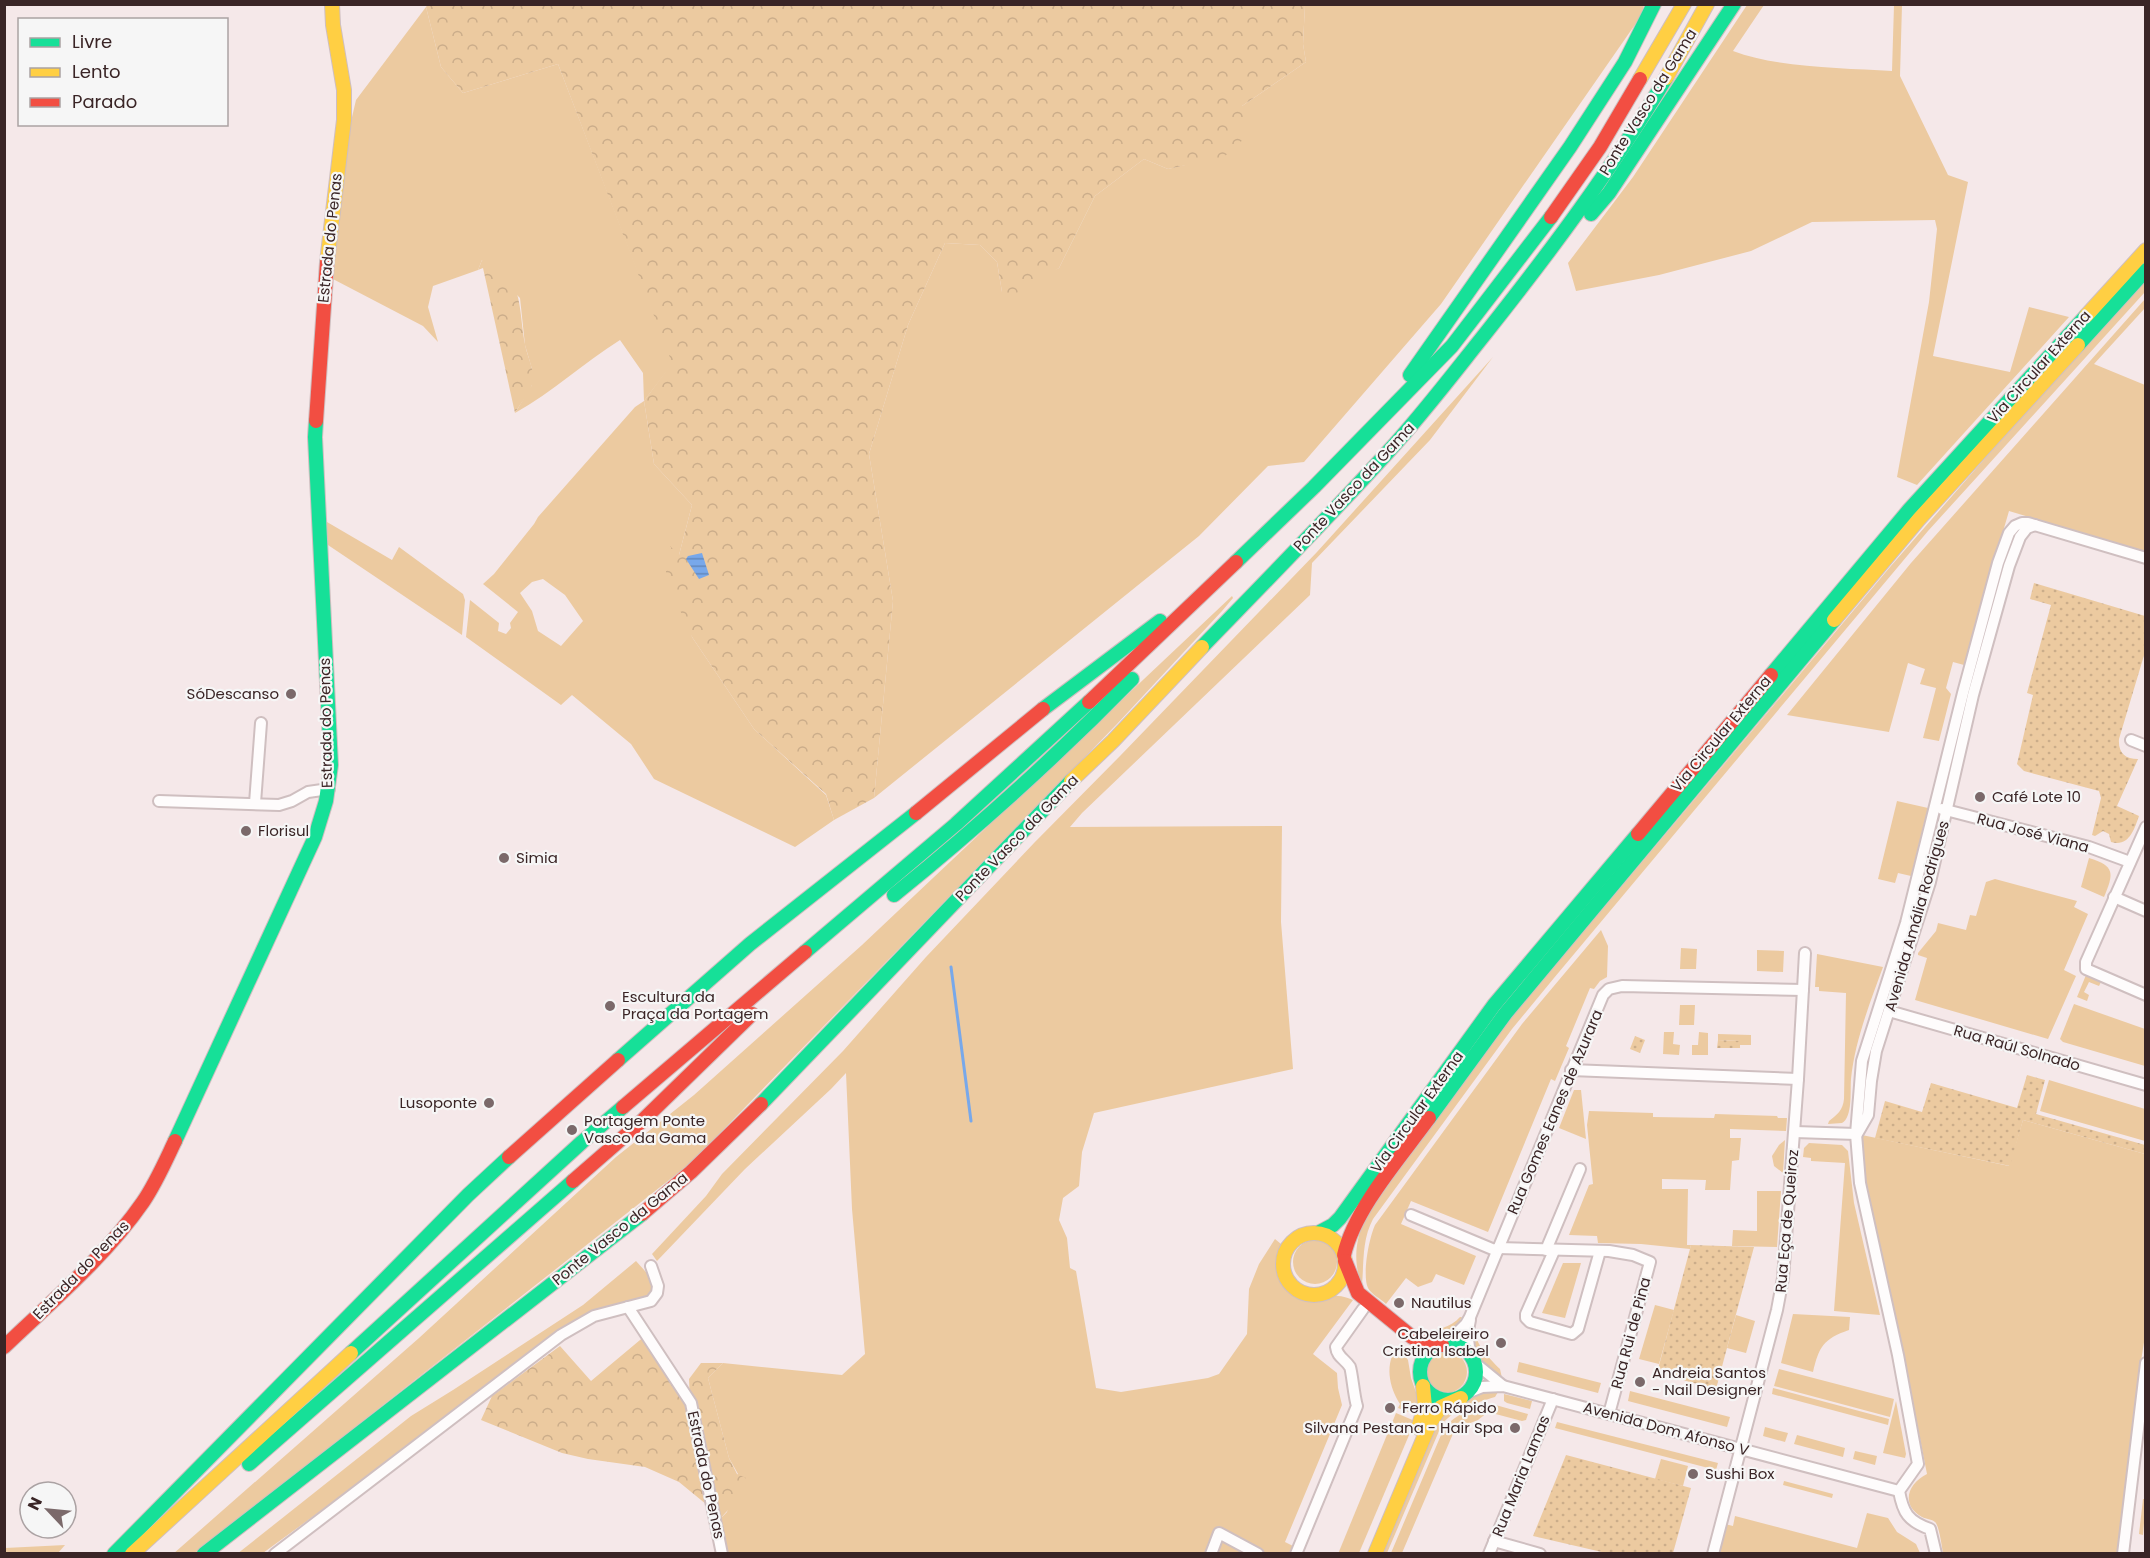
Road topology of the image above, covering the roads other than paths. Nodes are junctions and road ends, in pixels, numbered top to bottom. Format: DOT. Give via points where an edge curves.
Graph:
graph roads {
  1 [pos="332,4"];
  2 [pos="1654,4"];
  3 [pos="1667,4"];
  4 [pos="1684,4"];
  5 [pos="1707,4"];
  6 [pos="1734,4"];
  7 [pos="2145,250"];
  8 [pos="2145,270"];
  9 [pos="1429,349"];
  10 [pos="1425,411"];
  11 [pos="1375,423"];
  12 [pos="1245,555"];
  13 [pos="2145,558"];
  14 [pos="1968,694"];
  15 [pos="261,723"];
  16 [pos="2131,740"];
  17 [pos="2145,746"];
  18 [pos="329,789"];
  19 [pos="159,801"];
  20 [pos="255,803"];
  21 [pos="1936,807"];
  22 [pos="1947,810"];
  23 [pos="2145,829"];
  24 [pos="2130,862"];
  25 [pos="2114,897"];
  26 [pos="2145,911"];
  27 [pos="1804,953"];
  28 [pos="1803,990"];
  29 [pos="2145,995"];
  30 [pos="1889,1011"];
  31 [pos="1572,1070"];
  32 [pos="1798,1079"];
  33 [pos="2145,1085"];
  34 [pos="1795,1132"];
  35 [pos="1856,1134"];
  36 [pos="1580,1170"];
  37 [pos="1411,1215"];
  38 [pos="1318,1233"];
  39 [pos="1497,1249"];
  40 [pos="1550,1250"];
  41 [pos="1600,1251"];
  42 [pos="1344,1258"];
  43 [pos="651,1266"];
  44 [pos="1323,1294"];
  45 [pos="628,1307"];
  46 [pos="1363,1309"];
  47 [pos="1470,1317"];
  48 [pos="1444,1345"];
  49 [pos="4,1347"];
  50 [pos="1474,1361"];
  51 [pos="2145,1363"];
  52 [pos="1420,1371"];
  53 [pos="1423,1386"];
  54 [pos="1503,1386"];
  55 [pos="1464,1395"];
  56 [pos="1553,1399"];
  57 [pos="1609,1414"];
  58 [pos="1740,1449"];
  59 [pos="1899,1491"];
  60 [pos="1494,1541"];
  61 [pos="114,1554"];
  62 [pos="132,1554"];
  63 [pos="145,1554"];
  64 [pos="204,1554"];
  65 [pos="275,1554"];
  66 [pos="723,1554"];
  67 [pos="1211,1554"];
  68 [pos="1258,1554"];
  69 [pos="1296,1554"];
  70 [pos="1364,1554"];
  71 [pos="1375,1554"];
  72 [pos="1489,1554"];
  73 [pos="1540,1554"];
  74 [pos="1713,1554"];
  75 [pos="1936,1554"];
  76 [pos="2123,1554"];
  1 -- 18 [label="main road, Estrada do Penas" via="344,90 344,120 324,279 315,426"];
  2 -- 9 [label="main road" via="1625,62 1570,147"];
  3 -- 9 [label="main road" via="1632,68 1576,155 1477,295"];
  4 -- 11 [label="main road, Ponte Vasco da Gama" via="1600,147 1561,202 1452,346"];
  5 -- 10 [label="main road, Ponte Vasco da Gama" via="1663,84 1602,179"];
  6 -- 10 [label="main road" via="1609,192 1528,294"];
  7 -- 38 [label="main road, Via Circular Externa" via="1901,519 1494,1005 1340,1218"];
  8 -- 42 [label="main road, Via Circular Externa" via="1919,519 1505,1014 1361,1212 1348,1238"];
  9 -- 11 [label="main road"];
  10 -- 64 [label="main road, Ponte Vasco da Gama" via="1113,741 691,1172"];
  11 -- 12 [label="main road, Ponte Vasco da Gama"];
  12 -- 61 [label="main road, Ponte Vasco da Gama" via="1037,714 750,944 583,1089 468,1195"];
  12 -- 62 [label="main road, Ponte Vasco da Gama" via="956,824 582,1142"];
  12 -- 63 [label="main road, Ponte Vasco da Gama" via="1131,681 961,841 811,962 718,1046 674,1093 545,1208"];
  13 -- 14 [label="street, Avenida Amália Rodrigues" via="2036,525 2027,528 2015,548"];
  14 -- 21 [label="street, Avenida Amália Rodrigues"];
  14 -- 22 [label="street, Avenida Amália Rodrigues"];
  15 -- 20 [label="street"];
  16 -- 17 [label="street"];
  18 -- 20 [label="street" via="308,792 279,805"];
  18 -- 49 [label="main road, Estrada do Penas" via="315,837 158,1178 134,1215 99,1255"];
  19 -- 20 [label="street"];
  21 -- 22 [label="street, Rua José Viana"];
  21 -- 35 [label="street, Avenida Amália Rodrigues" via="1906,923 1862,1061"];
  22 -- 24 [label="street, Rua José Viana" via="2089,847"];
  22 -- 30 [label="street, Avenida Amália Rodrigues" via="1927,892"];
  23 -- 24 [label="street"];
  24 -- 25 [label="street"];
  25 -- 26 [label="street"];
  25 -- 29 [label="street" via="2086,969"];
  27 -- 28 [label="street, Rua Eça de Queiroz"];
  28 -- 31 [label="street, Rua Gomes Eanes de Azurara" via="1622,986 1609,989"];
  28 -- 32 [label="street, Rua Eça de Queiroz"];
  30 -- 33 [label="street, Rua Raúl Solnado"];
  30 -- 35 [label="street, Avenida Amália Rodrigues" via="1876,1051 1869,1115"];
  31 -- 32 [label="street"];
  31 -- 39 [label="street, Rua Gomes Eanes de Azurara"];
  32 -- 34 [label="street, Rua Eça de Queiroz"];
  34 -- 35 [label="street"];
  34 -- 58 [label="street, Rua Eça de Queiroz" via="1783,1278"];
  35 -- 59 [label="street, Avenida Amália Rodrigues" via="1860,1183 1917,1455 1918,1464"];
  36 -- 40 [label="street"];
  37 -- 39 [label="street"];
  38 -- 42 [label="main road" via="1334,1240"];
  38 -- 44 [label="main road" via="1293,1242 1283,1268 1286,1278 1299,1291"];
  39 -- 40 [label="street, Rua Rui de Pina"];
  39 -- 47 [label="street, Rua Gomes Eanes de Azurara"];
  40 -- 41 [label="street, Rua Rui de Pina"];
  40 -- 41 [label="street" via="1526,1318 1572,1334 1578,1329"];
  41 -- 57 [label="street, Rua Rui de Pina" via="1621,1252 1650,1262"];
  42 -- 44 [label="main road" via="1340,1281"];
  42 -- 48 [label="main road" via="1358,1293 1412,1337"];
  43 -- 45 [label="street" via="658,1286 654,1298"];
  44 -- 46 [label="main road" via="1346,1297"];
  45 -- 65 [label="street" via="594,1316 561,1335"];
  45 -- 66 [label="street, Estrada do Penas" via="691,1402"];
  46 -- 52 [label="main road" via="1410,1347"];
  46 -- 69 [label="street" via="1336,1347 1336,1353 1351,1368 1357,1406"];
  47 -- 48 [label="street, Rua Gomes Eanes de Azurara"];
  47 -- 50 [label="street, Rua Gomes Eanes de Azurara" via="1468,1345"];
  48 -- 50 [label="main road" via="1459,1346"];
  48 -- 52 [label="main road" via="1431,1349"];
  50 -- 54 [label="street, Avenida Dom Afonso V"];
  50 -- 55 [label="main road" via="1476,1380"];
  51 -- 76 [label="street"];
  52 -- 53 [label="main road"];
  53 -- 55 [label="main road" via="1444,1401"];
  53 -- 70 [label="main road" via="1426,1405"];
  54 -- 55 [label="street, Avenida Dom Afonso V" via="1482,1387"];
  54 -- 56 [label="street, Avenida Dom Afonso V"];
  55 -- 71 [label="main road" via="1441,1407 1430,1423"];
  56 -- 57 [label="street, Avenida Dom Afonso V"];
  56 -- 60 [label="street, Rua Maria Lamas"];
  57 -- 58 [label="street, Avenida Dom Afonso V"];
  58 -- 59 [label="street, Avenida Dom Afonso V"];
  58 -- 74 [label="street, Rua Eça de Queiroz"];
  59 -- 75 [label="street" via="1902,1509 1930,1529"];
  60 -- 72 [label="street, Rua Maria Lamas"];
  60 -- 73 [label="street"];
  67 -- 68 [label="street" via="1219,1533"];
}
